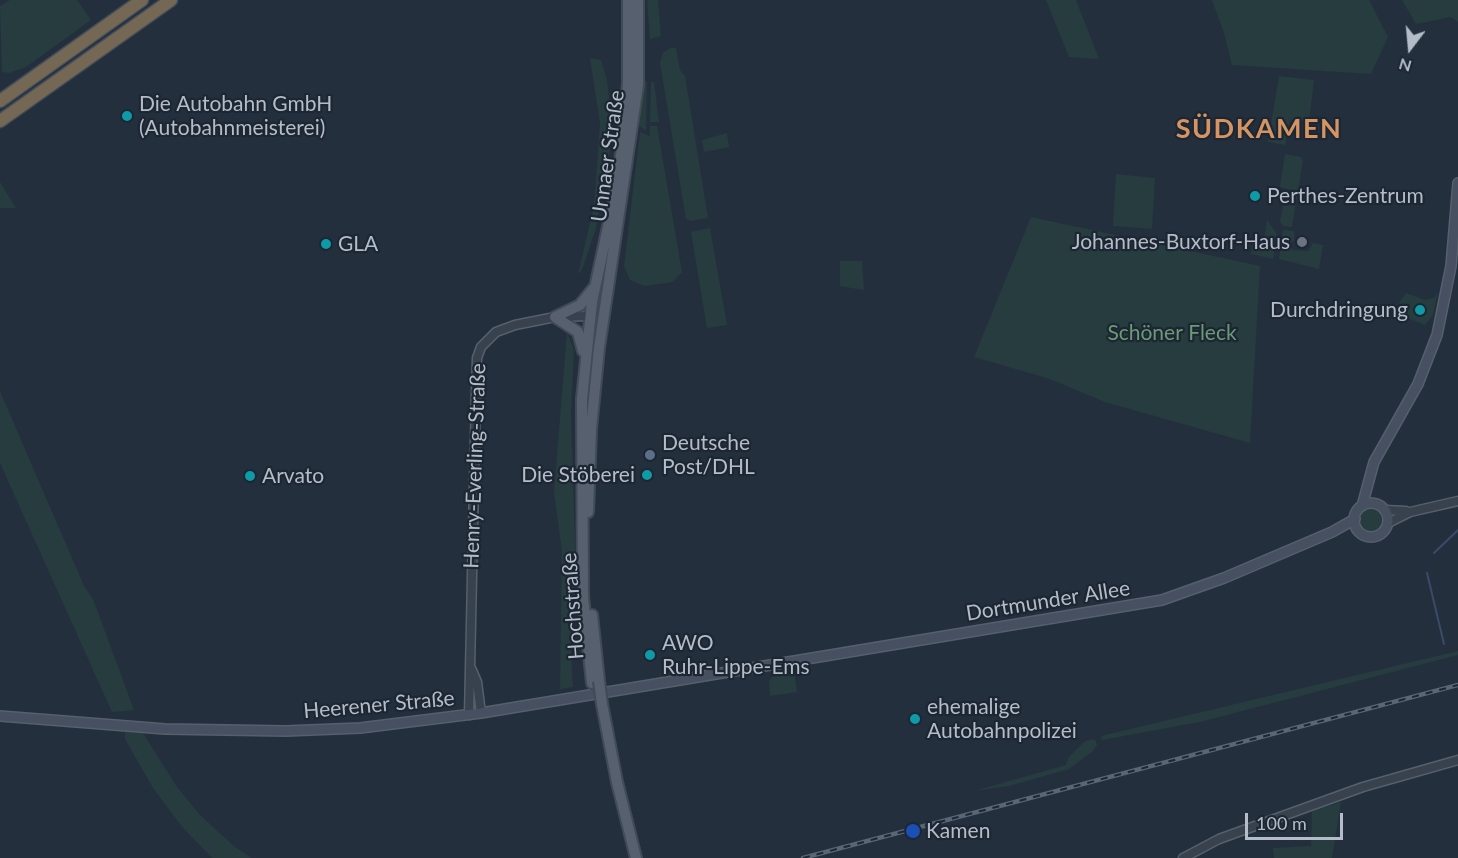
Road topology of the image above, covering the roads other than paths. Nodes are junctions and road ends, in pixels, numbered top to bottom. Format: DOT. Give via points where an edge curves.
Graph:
graph roads {
  1 [pos="142,0"];
  2 [pos="171,0"];
  3 [pos="628,0"];
  4 [pos="638,0"];
  5 [pos="0,100"];
  6 [pos="0,121"];
  7 [pos="1458,183"];
  8 [pos="596,286"];
  9 [pos="590,316"];
  10 [pos="555,317"];
  11 [pos="604,318"];
  12 [pos="600,348"];
  13 [pos="585,366"];
  14 [pos="1368,480"];
  15 [pos="1458,501"];
  16 [pos="1375,504"];
  17 [pos="1362,506"];
  18 [pos="1385,510"];
  19 [pos="1410,512"];
  20 [pos="1354,519"];
  21 [pos="1388,523"];
  22 [pos="1358,530"];
  23 [pos="1332,532"];
  24 [pos="471,668"];
  25 [pos="759,668"];
  26 [pos="595,682"];
  27 [pos="481,713"];
  28 [pos="469,715"];
  29 [pos="0,716"];
  30 [pos="1458,760"];
  31 [pos="620,812"];
  32 [pos="628,858"];
  33 [pos="636,858"];
  34 [pos="1183,858"];
  1 -- 5 [label="highway"];
  2 -- 6 [label="highway"];
  3 -- 8 [label="main road, Unnaer Straße" via="623,142"];
  4 -- 11 [label="main road, Unnaer Straße" via="638,85"];
  7 -- 14 [label="main road" via="1450,273 1437,335 1418,384"];
  8 -- 9 [label="main road, Unnaer Straße"];
  8 -- 10 [label="main road" via="580,305"];
  9 -- 10 [label="street, Henry-Everling-Straße"];
  9 -- 11 [label="main road"];
  9 -- 13 [label="main road, Unnaer Straße"];
  10 -- 13 [label="main road" via="578,332"];
  10 -- 24 [label="street, Henry-Everling-Straße" via="496,332 481,346 477,358"];
  11 -- 12 [label="main road, Unnaer Straße"];
  12 -- 26 [label="main road, Hochstraße" via="589,459"];
  13 -- 26 [label="main road, Hochstraße" via="581,529 586,638"];
  14 -- 16 [label="main road"];
  14 -- 17 [label="main road"];
  15 -- 19 [label="street"];
  16 -- 17 [label="main road"];
  16 -- 18 [label="main road"];
  17 -- 20 [label="main road"];
  18 -- 19 [label="street"];
  18 -- 21 [label="main road"];
  19 -- 21 [label="street"];
  20 -- 22 [label="main road"];
  20 -- 23 [label="main road, Dortmunder Allee"];
  21 -- 22 [label="main road" via="1376,537 1367,537"];
  22 -- 23 [label="main road, Dortmunder Allee"];
  23 -- 25 [label="main road, Dortmunder Allee" via="1208,585 1162,600"];
  24 -- 27 [label="street, Henry-Everling-Straße"];
  24 -- 28 [label="street, Henry-Everling-Straße"];
  25 -- 27 [label="main road, Heerener Straße"];
  26 -- 31 [label="main road, Hochstraße, bridge"];
  27 -- 28 [label="main road, Heerener Straße"];
  28 -- 29 [label="main road, Heerener Straße" via="360,728 286,731 165,729"];
  30 -- 34 [label="street" via="1317,803 1219,839"];
  31 -- 32 [label="main road, Hochstraße"];
  31 -- 33 [label="main road, Hochstraße"];
}
